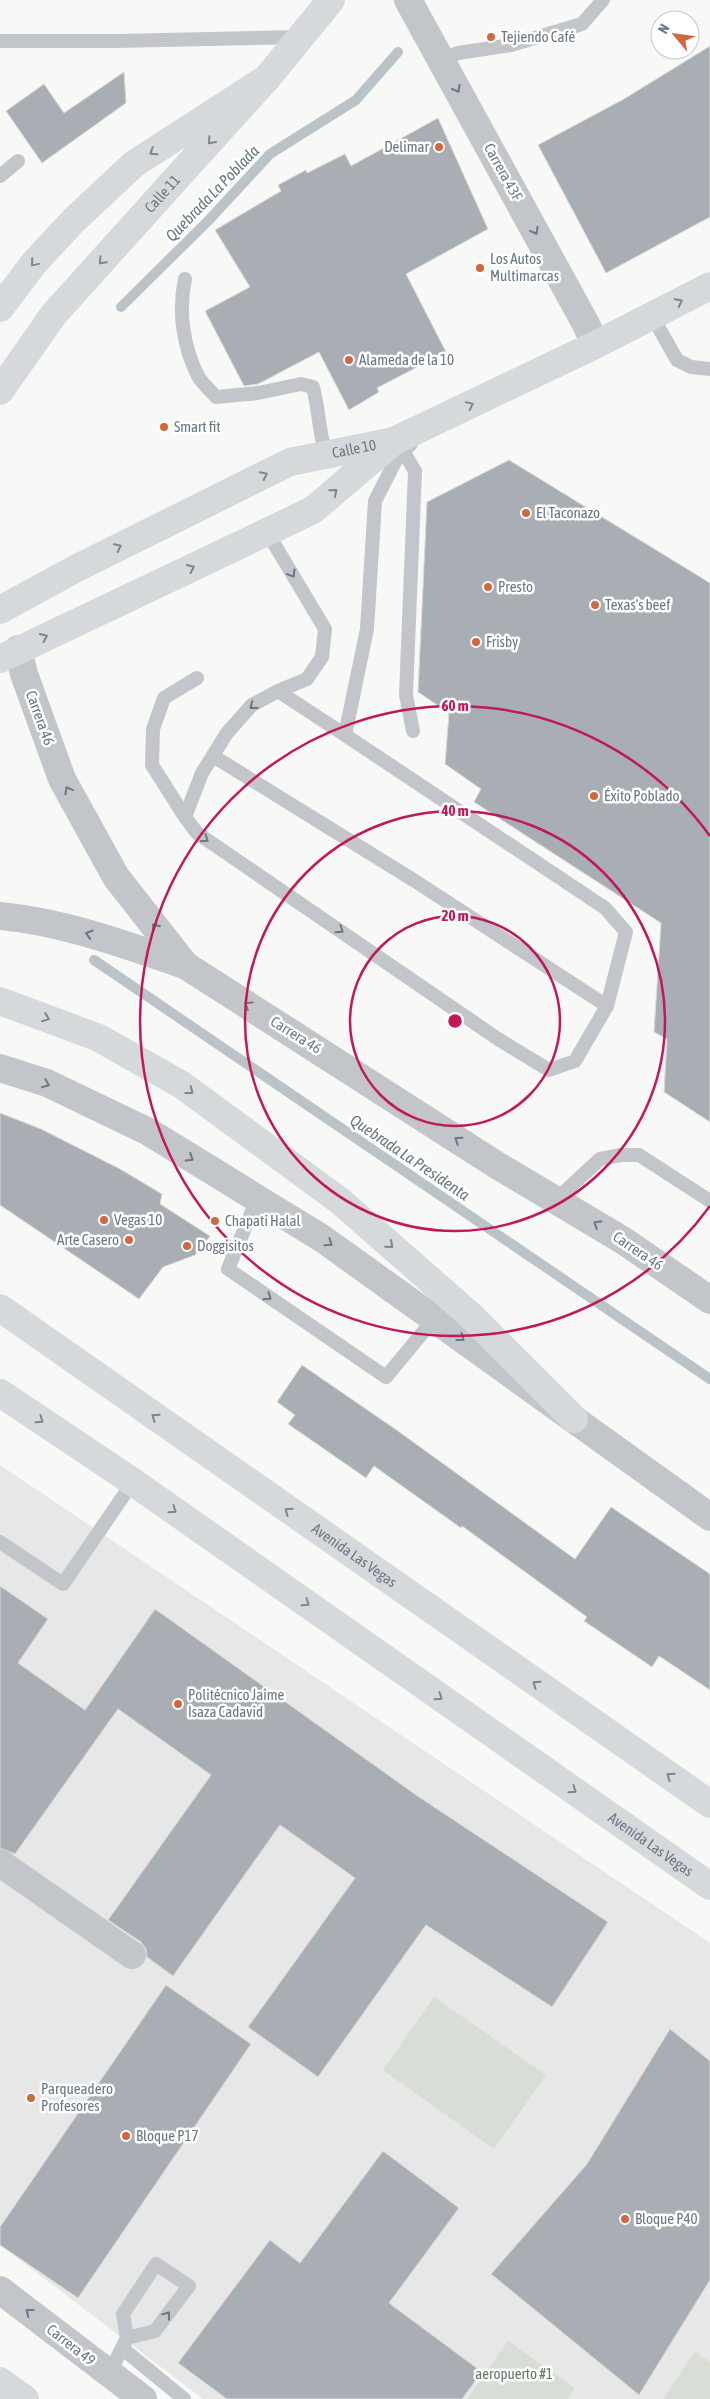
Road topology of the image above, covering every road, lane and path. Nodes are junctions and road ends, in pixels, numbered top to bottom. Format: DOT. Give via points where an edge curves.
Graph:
graph roads {
  1 [pos="332,0"];
  2 [pos="408,0"];
  3 [pos="603,0"];
  4 [pos="302,36"];
  5 [pos="0,41"];
  6 [pos="441,60"];
  7 [pos="267,78"];
  8 [pos="18,161"];
  9 [pos="0,176"];
  10 [pos="185,279"];
  11 [pos="710,286"];
  12 [pos="0,308"];
  13 [pos="652,316"];
  14 [pos="595,345"];
  15 [pos="710,369"];
  16 [pos="0,391"];
  17 [pos="398,446"];
  18 [pos="326,455"];
  19 [pos="267,532"];
  20 [pos="0,610"];
  21 [pos="9,654"];
  22 [pos="197,678"];
  23 [pos="278,691"];
  24 [pos="413,731"];
  25 [pos="345,735"];
  26 [pos="213,756"];
  27 [pos="185,817"];
  28 [pos="0,916"];
  29 [pos="186,965"];
  30 [pos="0,1001"];
  31 [pos="607,1006"];
  32 [pos="0,1068"];
  33 [pos="257,1199"];
  34 [pos="557,1199"];
  35 [pos="710,1201"];
  36 [pos="710,1300"];
  37 [pos="0,1308"];
  38 [pos="434,1319"];
  39 [pos="0,1393"];
  40 [pos="574,1419"];
  41 [pos="133,1482"];
  42 [pos="710,1517"];
  43 [pos="0,1542"];
  44 [pos="710,1804"];
  45 [pos="0,1863"];
  46 [pos="710,1886"];
  47 [pos="132,1955"];
  48 [pos="0,2290"];
  49 [pos="125,2344"];
  50 [pos="109,2374"];
  51 [pos="0,2381"];
  52 [pos="25,2399"];
  53 [pos="143,2399"];
  54 [pos="184,2399"];
  1 -- 4 [label="main road, Calle 11"];
  2 -- 6 [label="street, Carrera 43F"];
  3 -- 6 [label="lane" via="582,24 511,45 458,53"];
  4 -- 5 [label="lane"];
  4 -- 7 [label="main road, Calle 11"];
  6 -- 14 [label="street, Carrera 43F, one-way"];
  7 -- 12 [label="main road, one-way" via="134,164 74,220 34,263"];
  7 -- 16 [label="main road, Calle 11, one-way" via="54,314"];
  8 -- 9 [label="lane"];
  10 -- 18 [label="lane" via="181,298 186,346 199,378 216,397 301,384 313,388"];
  13 -- 11 [label="main road, Calle 10, one-way"];
  13 -- 14 [label="main road, Calle 10"];
  13 -- 15 [label="lane" via="678,360"];
  17 -- 14 [label="main road, Calle 10, one-way" via="443,418"];
  17 -- 18 [label="main road, Calle 10"];
  19 -- 17 [label="main road, one-way" via="313,510"];
  17 -- 24 [label="lane" via="415,471 406,695"];
  17 -- 25 [label="lane" via="399,454 375,501 367,629"];
  20 -- 18 [label="main road, Calle 10, one-way" via="290,462"];
  21 -- 19 [label="main road, one-way"];
  19 -- 23 [label="lane, one-way" via="325,629 322,657 308,679"];
  29 -- 21 [label="street, Carrera 46, one-way" via="116,878 62,779 24,674"];
  22 -- 27 [label="lane" via="164,698 153,729 152,765"];
  23 -- 25 [label="lane"];
  23 -- 26 [label="lane, one-way" via="252,705 227,733"];
  25 -- 31 [label="lane" via="605,908 626,932"];
  26 -- 27 [label="lane" via="202,773"];
  26 -- 31 [label="lane" via="415,881"];
  27 -- 31 [label="lane, one-way" via="197,833 428,993 549,1070 575,1061"];
  29 -- 28 [label="street, one-way" via="85,932 31,919"];
  34 -- 29 [label="street, Carrera 46, one-way" via="494,1164"];
  30 -- 40 [label="main road, one-way" via="99,1038 182,1085 340,1202 470,1315"];
  32 -- 33 [label="street, one-way" via="47,1084 149,1132"];
  33 -- 38 [label="street, one-way" via="323,1239"];
  33 -- 38 [label="lane, one-way" via="228,1269 386,1377"];
  34 -- 35 [label="lane" via="600,1159 631,1154 639,1155"];
  36 -- 34 [label="street, Carrera 46, one-way"];
  44 -- 37 [label="main road, Avenida Las Vegas, one-way"];
  38 -- 40 [label="street, one-way"];
  39 -- 41 [label="main road, Avenida Las Vegas, one-way"];
  40 -- 42 [label="street"];
  41 -- 43 [label="lane" via="63,1584"];
  41 -- 46 [label="main road, Avenida Las Vegas, one-way"];
  45 -- 47 [label="street"];
  50 -- 48 [label="street, Carrera 49, one-way"];
  49 -- 49 [label="lane, one-way" via="155,2331 189,2286 156,2264 123,2314"];
  49 -- 50 [label="lane"];
  49 -- 54 [label="lane"];
  50 -- 53 [label="street, Carrera 49"];
  51 -- 52 [label="main road"];
}
